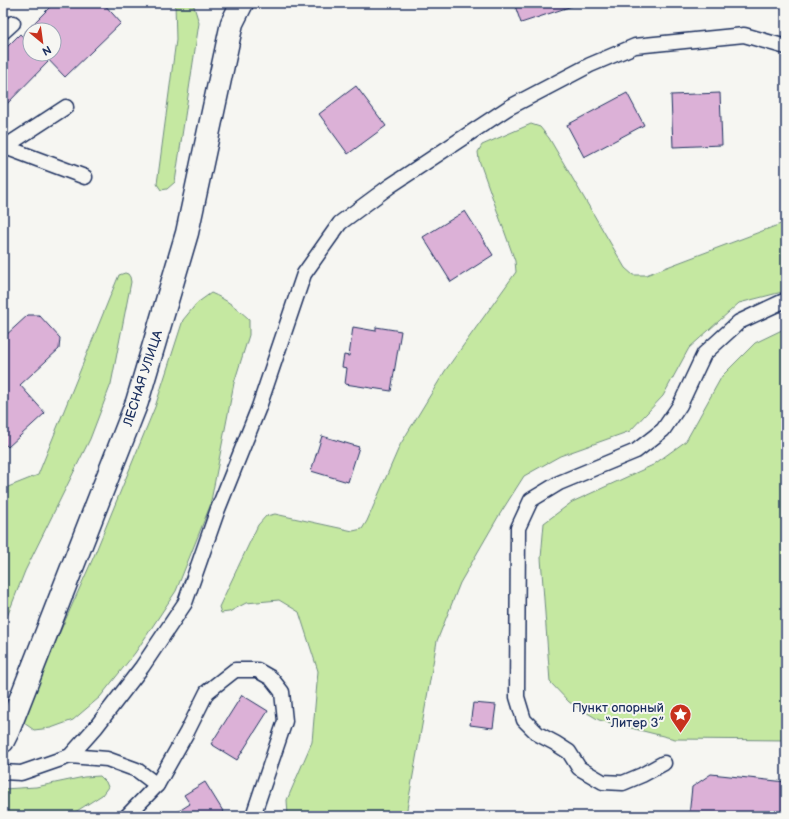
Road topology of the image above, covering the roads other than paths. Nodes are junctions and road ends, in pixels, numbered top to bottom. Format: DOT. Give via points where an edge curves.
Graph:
graph roads {
  1 [pos="242,3"];
  2 [pos="786,47"];
  3 [pos="66,107"];
  4 [pos="4,147"];
  5 [pos="85,177"];
  6 [pos="786,300"];
  7 [pos="3,741"];
  8 [pos="70,756"];
  9 [pos="664,763"];
  10 [pos="3,772"];
  11 [pos="156,786"];
  12 [pos="127,816"];
  13 [pos="253,816"];
  1 -- 7 [label="main road, ЛЕСНАЯ УЛИЦА" via="232,23 187,233 136,402"];
  2 -- 8 [label="lane" via="744,34 635,46 590,65 508,108 390,186 340,223 304,274 259,407 185,603 142,667"];
  3 -- 4 [label="lane"];
  4 -- 5 [label="lane"];
  6 -- 9 [label="lane" via="739,322 704,354 680,405 663,430 636,451 559,483 531,500 518,528 517,697 524,720 538,734 569,752 579,768 603,782 623,782"];
  8 -- 10 [label="lane" via="21,773"];
  8 -- 11 [label="lane" via="113,761 137,770"];
  11 -- 12 [label="lane"];
  11 -- 13 [label="lane" via="207,692 235,670 257,670 271,678 282,692 285,720"];
}
